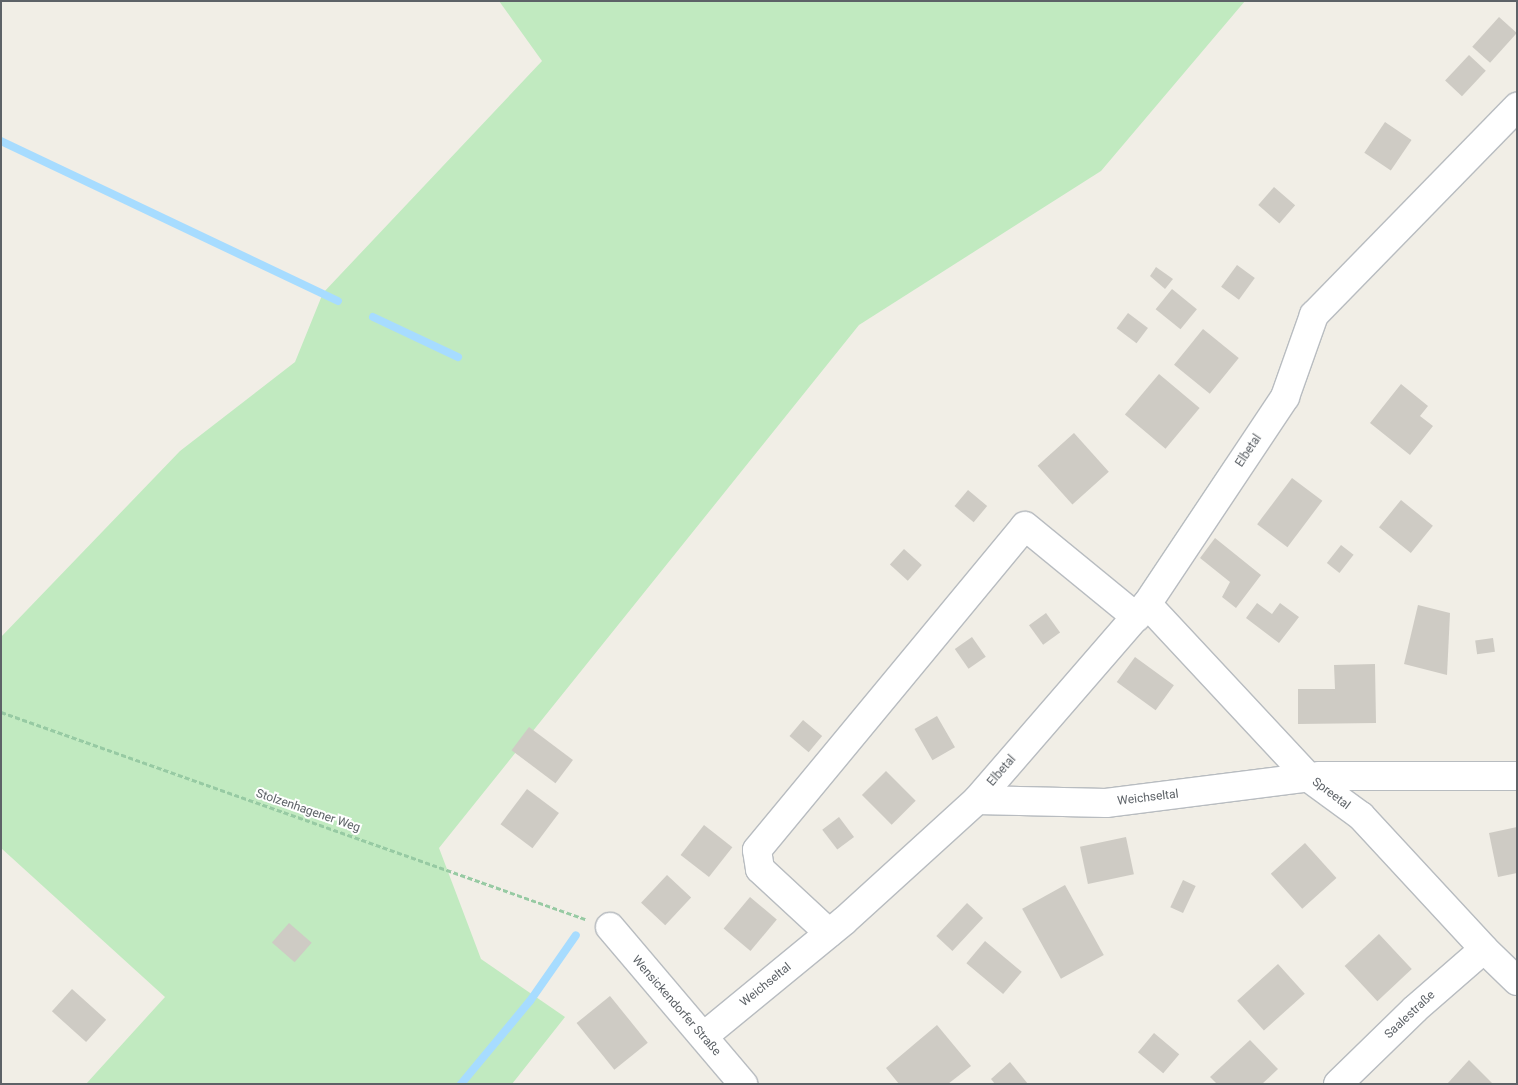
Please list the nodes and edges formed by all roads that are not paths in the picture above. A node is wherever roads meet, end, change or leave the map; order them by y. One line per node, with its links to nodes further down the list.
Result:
1 (1517, 107): 2 (street, Elbetal)
2 (1142, 610): 4 (street, Spreetal); 5 (street, Elbetal); 7 (street)
3 (1517, 776): 4 (street, Weichseltal)
4 (1309, 778): 5 (street, Weichseltal); 8 (street, Spreetal)
5 (977, 800): 7 (street, Weichseltal)
6 (610, 927): 10 (street, Wensickendorfer Straße)
7 (829, 933): 10 (street, Weichseltal)
8 (1484, 949): 9 (street, Spreetal); 12 (street, Saalestraße)
9 (1517, 980)
10 (704, 1036): 11 (street, Wensickendorfer Straße)
11 (743, 1084)
12 (1338, 1084)

